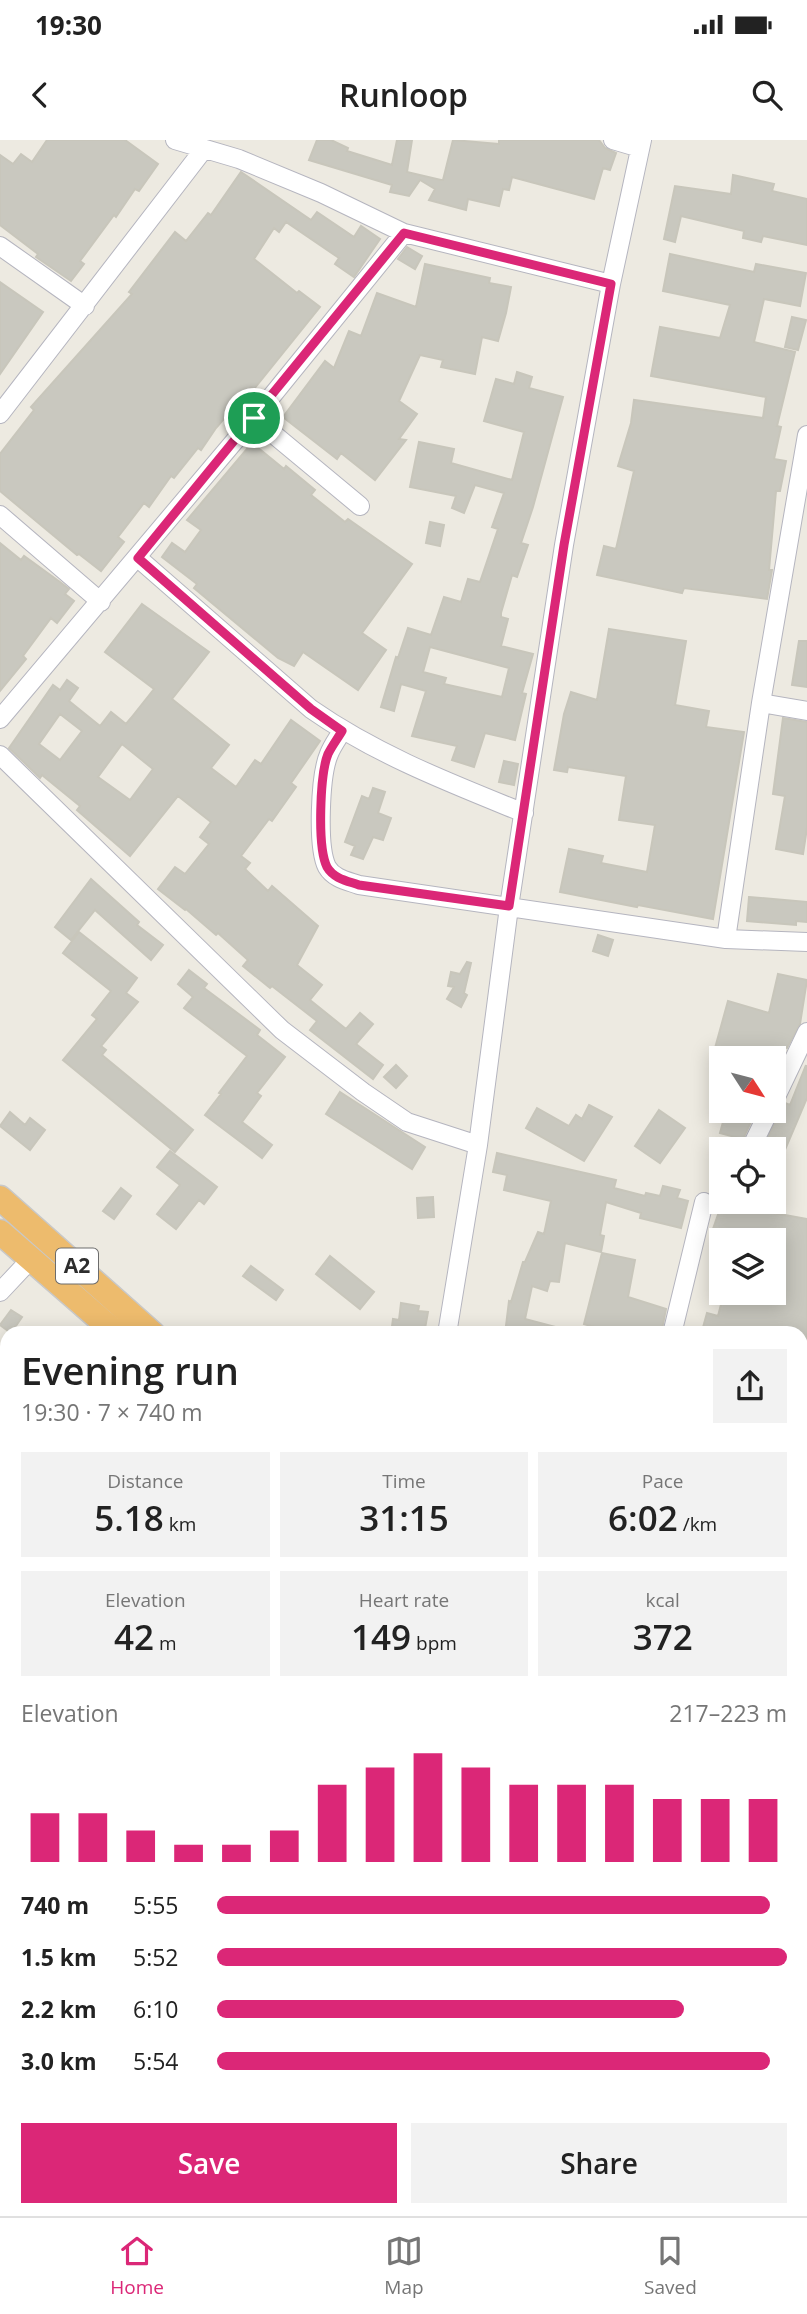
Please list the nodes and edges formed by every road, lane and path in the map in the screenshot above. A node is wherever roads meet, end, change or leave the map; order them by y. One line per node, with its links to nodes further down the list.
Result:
1 (175, 140): 4 (street)
2 (613, 140): 3 (street)
3 (641, 144): 7 (street)
4 (204, 149): 5 (street); 8 (street)
5 (404, 233): 7 (street); 10 (street)
6 (0, 246): 8 (street)
7 (611, 284): 21 (street)
8 (85, 306): 9 (street)
9 (0, 414)
10 (254, 418): 12 (street); 14 (street)
11 (807, 435): 16 (street)
12 (360, 506)
13 (0, 515): 15 (street)
14 (138, 558): 15 (street); 19 (street)
15 (101, 602): 18 (street)
16 (761, 703): 17 (street); 23 (street)
17 (807, 711)
18 (0, 719)
19 (342, 731): 21 (street); 22 (street)
20 (0, 755): 27 (street)
21 (524, 813): 22 (street)
22 (509, 906): 23 (street); 27 (street)
23 (726, 939): 24 (street)
24 (807, 942)
25 (807, 1032): 26 (street)
26 (786, 1076)
27 (478, 1144): 35 (street)
28 (0, 1198): 34 (highway, A2)
29 (704, 1202): 36 (street)
30 (0, 1233): 31 (highway, A2)
31 (31, 1259): 32 (street); 33 (highway, A2)
32 (0, 1292)
33 (108, 1326)
34 (144, 1326)
35 (448, 1326)
36 (674, 1326)

